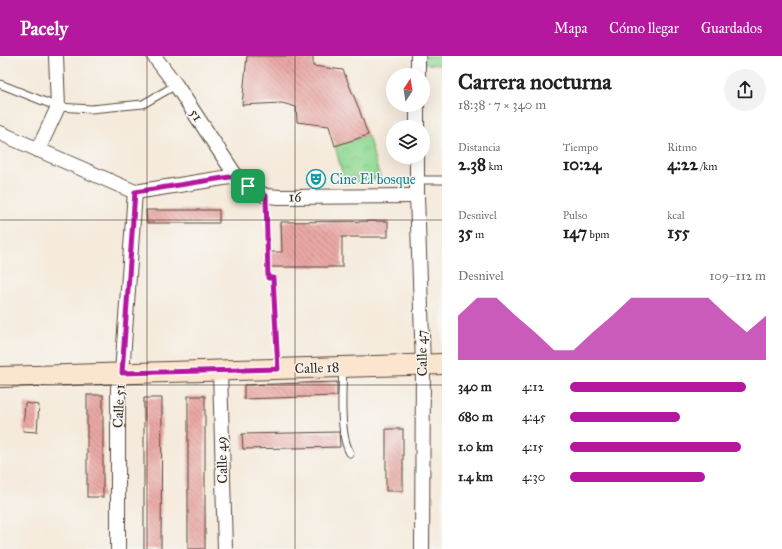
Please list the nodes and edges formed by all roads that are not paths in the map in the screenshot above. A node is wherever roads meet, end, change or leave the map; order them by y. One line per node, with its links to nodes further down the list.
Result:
1 (56, 56): 7 (street)
2 (154, 56): 6 (street, 51)
3 (418, 56): 4 (street)
4 (418, 68)
5 (0, 84): 7 (lane)
6 (176, 84): 7 (lane); 11 (street, 51)
7 (58, 107): 9 (street)
8 (0, 133): 9 (street)
9 (38, 150): 14 (street)
10 (417, 164): 12 (street, Calle 47)
11 (236, 176): 14 (street); 15 (street, 16)
12 (417, 180): 13 (lane); 15 (street, Calle 47)
13 (442, 180)
14 (135, 192): 19 (street, Calle 51)
15 (417, 196): 16 (street, Calle 47)
16 (432, 365): 17 (street, Calle 18); 24 (street, Calle 47)
17 (343, 367): 18 (street, Calle 18); 21 (lane)
18 (220, 371): 19 (street, Calle 18); 23 (street, Calle 49)
19 (122, 373): 20 (street, Calle 18); 22 (street, Calle 51)
20 (0, 377)
21 (350, 453)
22 (118, 549)
23 (225, 549)
24 (422, 549)

